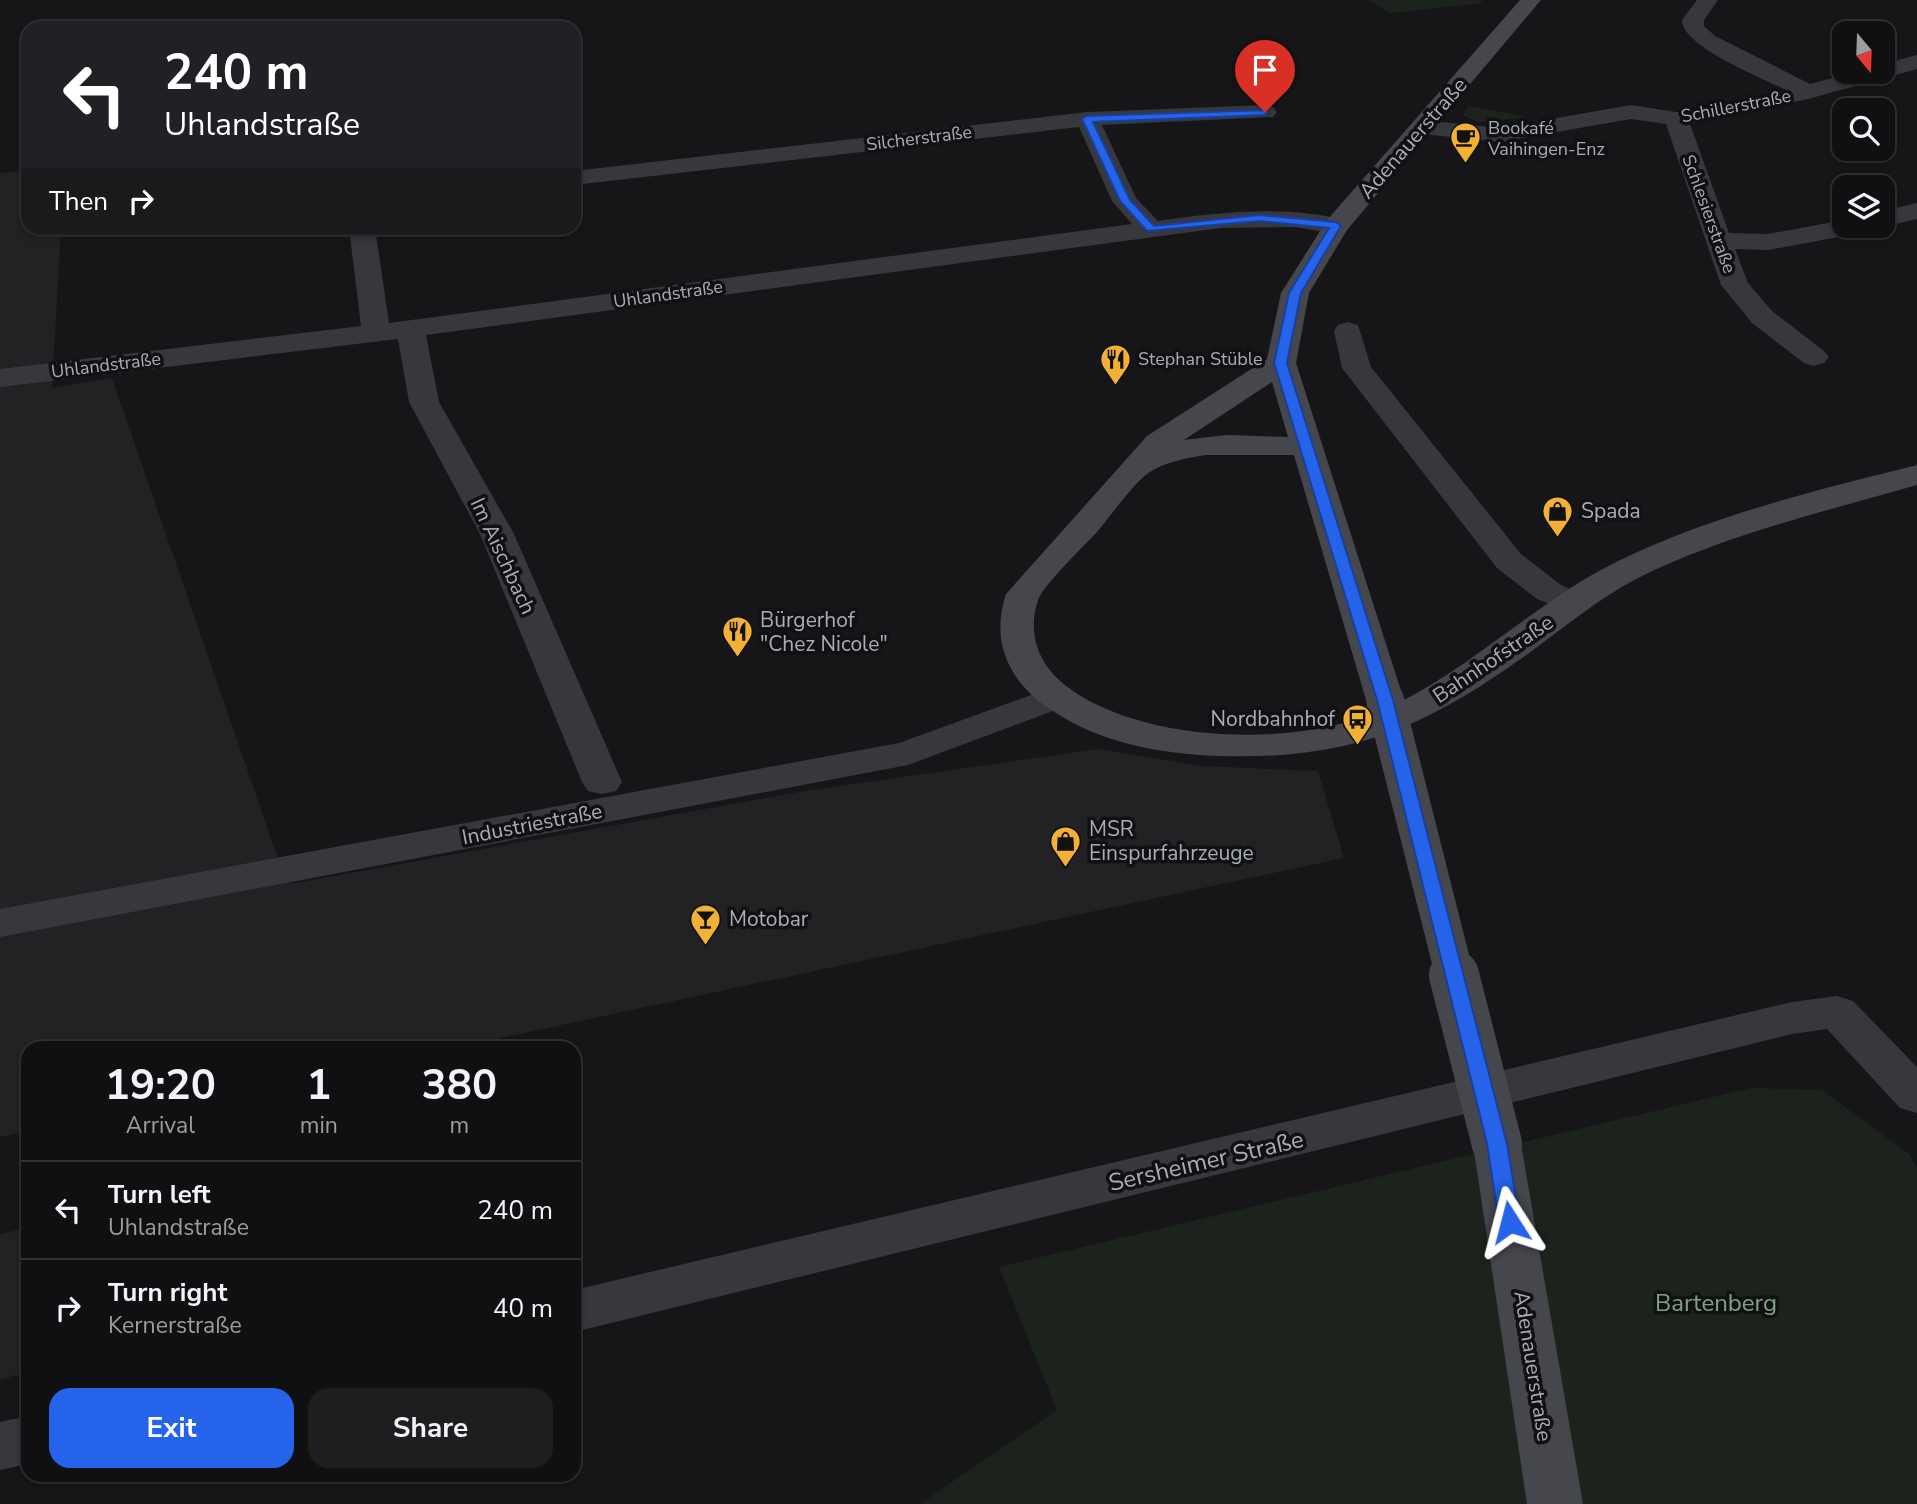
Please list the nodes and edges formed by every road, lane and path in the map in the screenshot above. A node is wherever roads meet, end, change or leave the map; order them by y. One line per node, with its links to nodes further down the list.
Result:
1 (1531, 0): 8 (main road, Adenauerstraße)
2 (1709, 0): 4 (street)
3 (1917, 62): 4 (street, Schillerstraße)
4 (1808, 92): 7 (street, Schillerstraße)
5 (1265, 112): 6 (street, Silcherstraße)
6 (1087, 119): 9 (street, Silcherstraße); 13 (street)
7 (1676, 119): 8 (street, Schillerstraße); 16 (street, Schlesierstraße)
8 (1422, 127): 12 (main road, Adenauerstraße)
9 (581, 177)
10 (1917, 211): 11 (street)
11 (1895, 216)
12 (1336, 226): 13 (street, Uhlandstraße); 21 (main road, Adenauerstraße)
13 (1151, 229): 17 (street, Uhlandstraße)
14 (1832, 230): 16 (street)
15 (363, 235): 19 (street)
16 (1718, 240): 20 (street, Schlesierstraße)
17 (410, 329): 19 (street, Uhlandstraße); 28 (street, Im Aischbach)
18 (1348, 331): 26 (street)
19 (376, 333): 22 (street, Uhlandstraße)
20 (1814, 357)
21 (1280, 363): 23 (main road, Adenauerstraße); 24 (main road, Bahnhofstraße)
22 (0, 378)
23 (1306, 446): 24 (main road); 34 (main road, Adenauerstraße, bridge)
24 (1130, 475): 27 (main road, Bahnhofstraße)
25 (1917, 475): 26 (main road, Bahnhofstraße)
26 (1573, 603): 27 (main road, Bahnhofstraße)
27 (1056, 697): 29 (street, Industriestraße)
28 (601, 782)
29 (0, 923)
30 (1917, 1096): 31 (street, Sersheimer Straße)
31 (581, 1309)
32 (21, 1442): 33 (street)
33 (0, 1446)
34 (1555, 1504)

